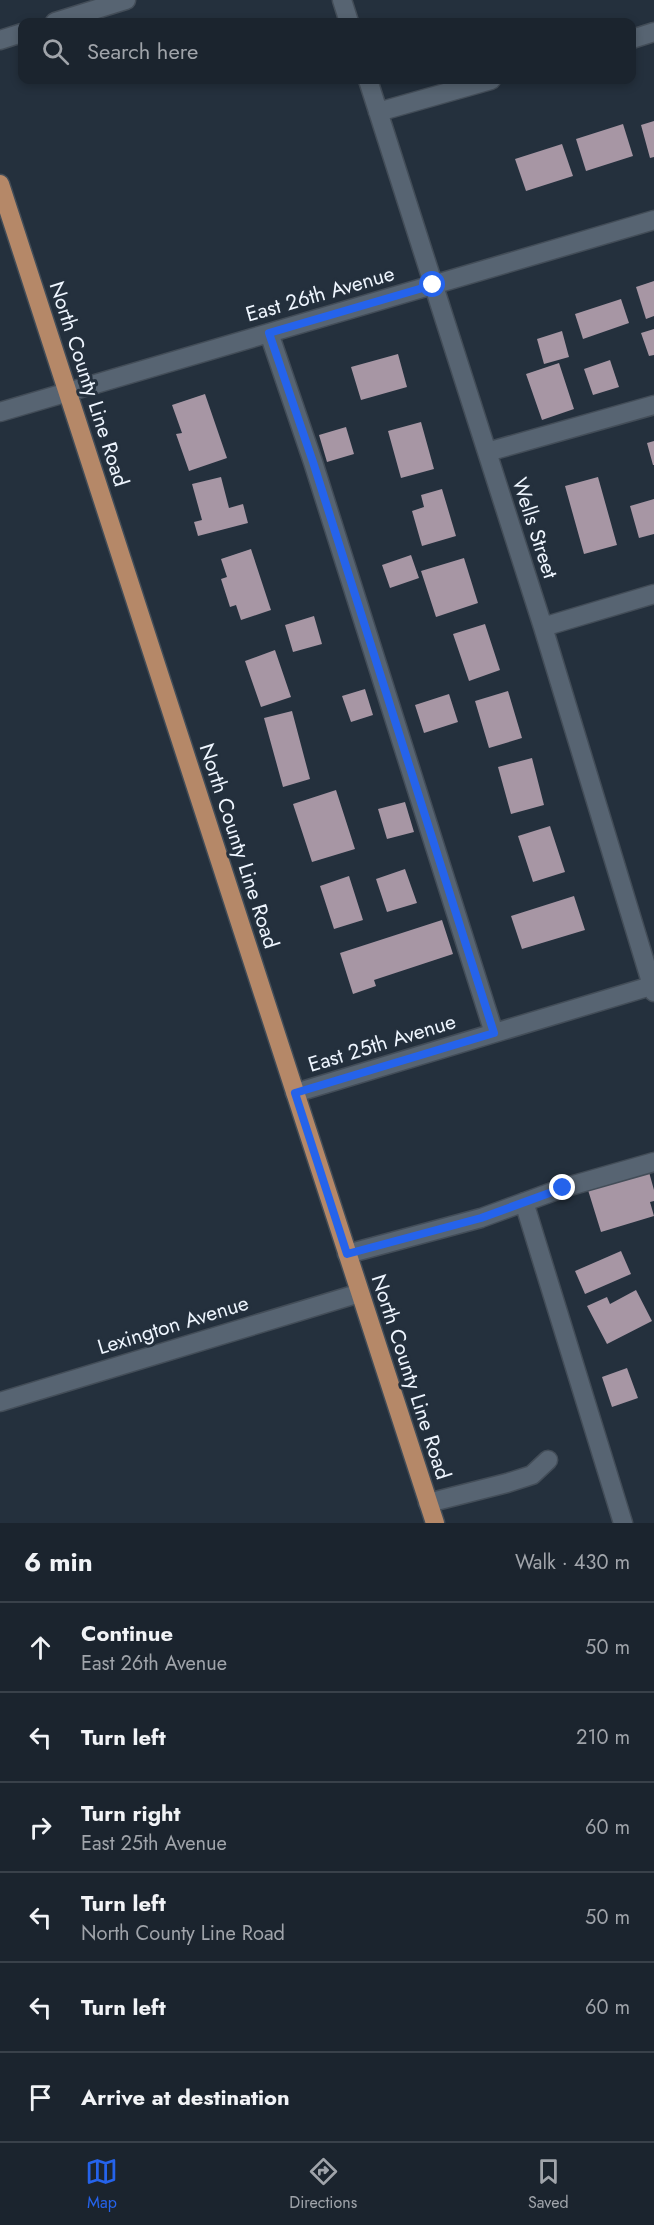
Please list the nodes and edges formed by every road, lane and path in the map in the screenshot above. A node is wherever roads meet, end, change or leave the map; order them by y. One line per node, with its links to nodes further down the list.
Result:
1 (126, 0): 3 (street)
2 (342, 0): 4 (street)
3 (68, 18)
4 (348, 18)
5 (654, 32): 7 (street)
6 (18, 34): 8 (street)
7 (636, 38)
8 (0, 40)
9 (369, 84): 11 (street, Wells Street)
10 (477, 84): 11 (street)
11 (378, 112): 14 (street, Wells Street)
12 (0, 184): 16 (main road, North County Line Road)
13 (654, 220): 14 (street, East 26th Avenue)
14 (433, 285): 15 (street, East 26th Avenue); 19 (street, Wells Street)
15 (269, 333): 16 (street, East 26th Avenue); 23 (street)
16 (68, 392): 18 (street, East 26th Avenue); 24 (main road, North County Line Road)
17 (654, 405): 19 (street)
18 (0, 412)
19 (487, 452): 21 (street, Wells Street)
20 (654, 594): 21 (street)
21 (543, 627): 22 (street, Wells Street)
22 (653, 987): 23 (street, East 25th Avenue)
23 (494, 1033): 24 (street, East 25th Avenue)
24 (295, 1093): 27 (main road, North County Line Road)
25 (654, 1162): 26 (street)
26 (524, 1202): 27 (street); 33 (street)
27 (347, 1254): 28 (main road, North County Line Road)
28 (360, 1293): 29 (street, Lexington Avenue); 31 (main road, North County Line Road)
29 (0, 1401)
30 (548, 1460): 31 (street)
31 (428, 1503): 32 (main road, North County Line Road)
32 (435, 1523)
33 (623, 1523)

